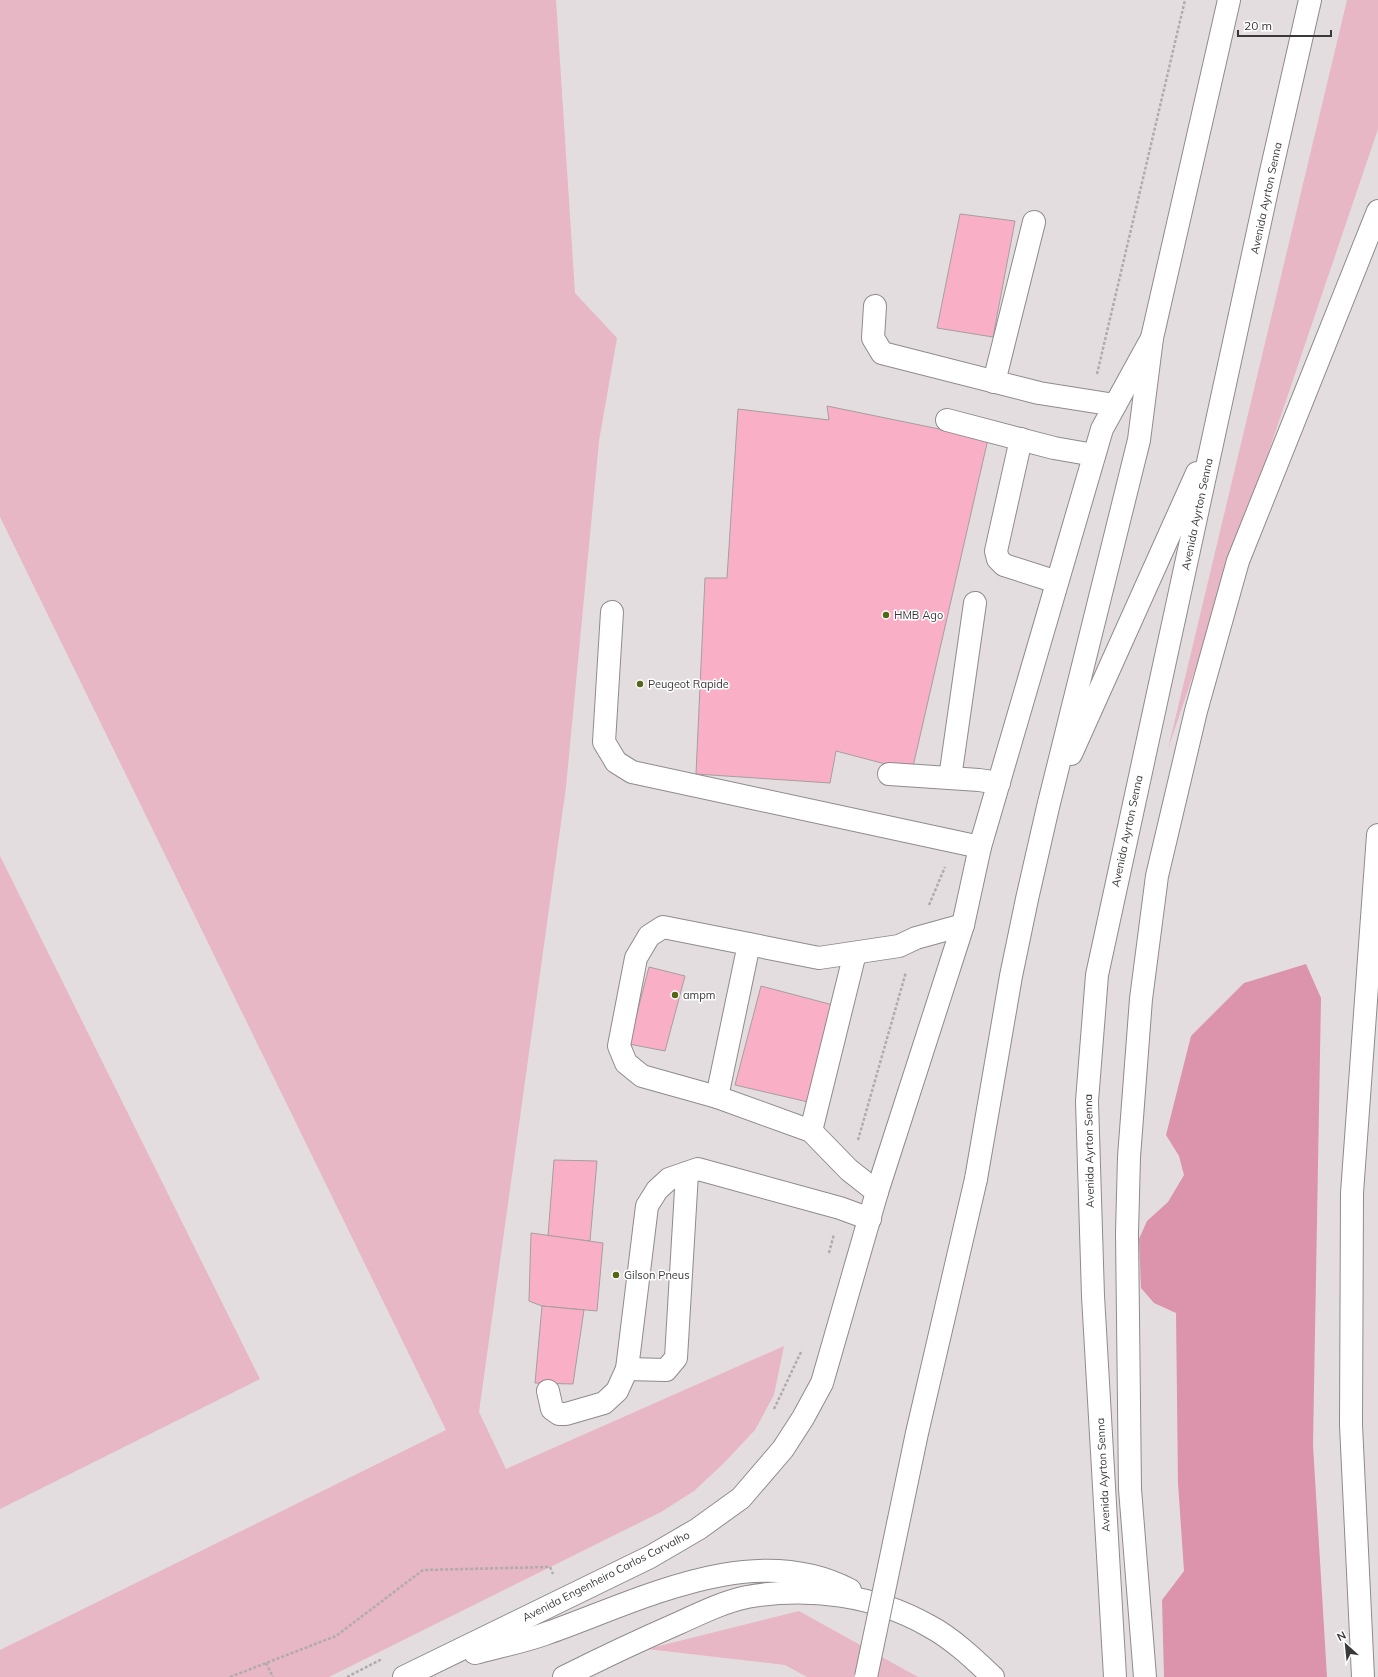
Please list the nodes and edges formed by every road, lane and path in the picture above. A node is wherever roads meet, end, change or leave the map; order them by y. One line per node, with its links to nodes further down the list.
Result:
1 (1229, 0): 6 (main road)
2 (1310, 0): 10 (main road, Avenida Ayrton Senna)
3 (1378, 211): 43 (main road)
4 (1034, 222): 7 (main road)
5 (875, 306): 7 (main road)
6 (1152, 338): 8 (main road); 19 (main road)
7 (994, 382): 8 (main road)
8 (1115, 405): 12 (main road)
9 (947, 420): 11 (main road)
10 (1216, 429): 19 (main road); 42 (main road, Avenida Ayrton Senna)
11 (1021, 439): 12 (main road); 13 (main road)
12 (1094, 455): 13 (main road)
13 (1057, 582): 18 (main road)
14 (975, 602): 17 (main road)
15 (612, 612): 21 (main road)
16 (889, 774): 17 (main road)
17 (950, 778): 18 (main road)
18 (999, 783): 21 (main road)
19 (1048, 807): 40 (main road, bridge)
20 (1378, 836): 44 (main road)
21 (980, 847): 22 (main road)
22 (963, 925): 24 (main road); 28 (main road)
23 (749, 944): 24 (main road); 25 (main road); 25 (main road)
24 (855, 953): 26 (main road)
25 (716, 1098): 26 (main road)
26 (811, 1131): 28 (main road)
27 (687, 1173): 29 (main road); 30 (main road); 30 (main road)
28 (877, 1192): 29 (main road)
29 (870, 1219): 32 (main road, Avenida Engenheiro Carlos Carvalho)
30 (627, 1369): 31 (main road)
31 (548, 1391)
32 (562, 1600): 34 (path); 35 (main road, Avenida Engenheiro Carlos Carvalho)
33 (873, 1602): 35 (main road); 39 (main road); 41 (main road)
34 (266, 1663): 36 (path); 37 (path)
35 (425, 1667): 38 (main road, Avenida Engenheiro Carlos Carvalho)
36 (230, 1677)
37 (273, 1677)
38 (404, 1677)
39 (564, 1677)
40 (866, 1677)
41 (993, 1677)
42 (1115, 1677)
43 (1145, 1677)
44 (1363, 1677)

